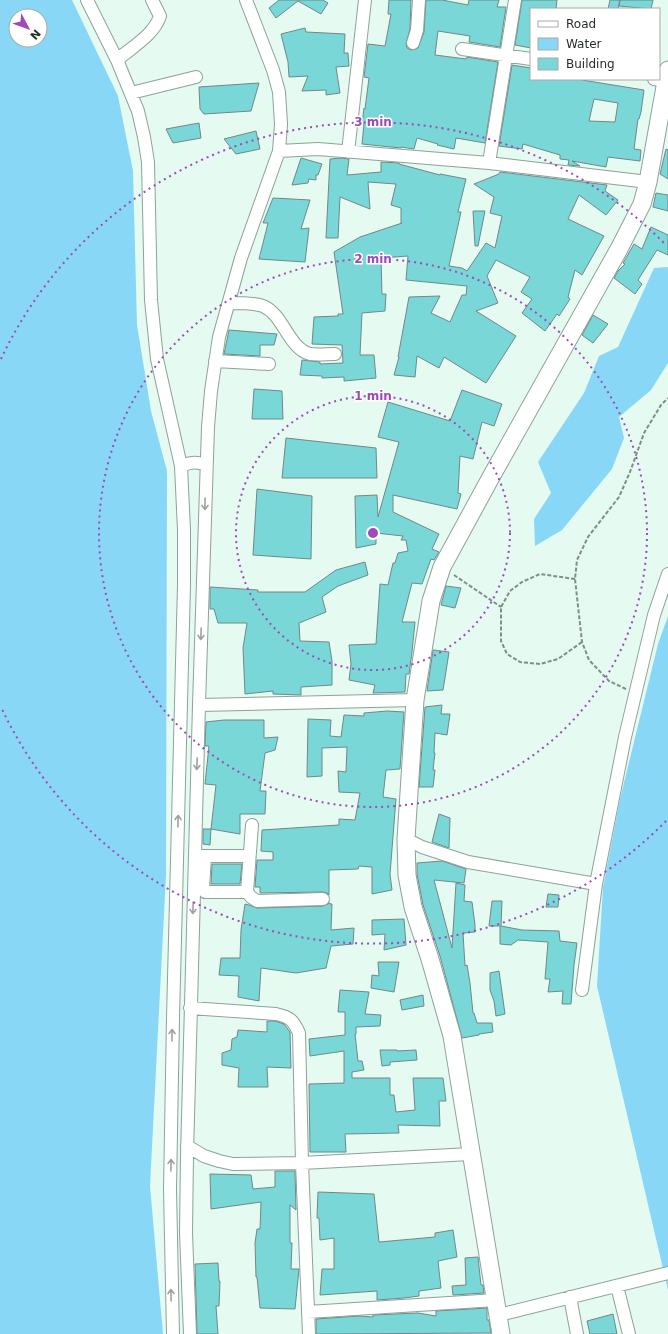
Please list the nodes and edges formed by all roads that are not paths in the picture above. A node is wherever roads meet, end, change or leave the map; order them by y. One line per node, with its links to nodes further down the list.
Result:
1 (87, 0): 11 (street)
2 (152, 0): 11 (street)
3 (246, 0): 15 (street)
4 (365, 0): 16 (street)
5 (419, 0): 7 (street)
6 (515, 0): 9 (street)
7 (413, 43)
8 (462, 50): 9 (street)
9 (506, 55): 10 (street); 17 (street)
10 (530, 59)
11 (117, 60): 14 (street)
12 (196, 77): 14 (street)
13 (663, 77): 18 (highway)
14 (131, 93): 24 (street)
15 (279, 151): 16 (street); 19 (street)
16 (348, 152): 17 (street)
17 (489, 163): 18 (street)
18 (648, 182): 26 (highway)
19 (229, 302): 20 (street); 21 (street)
20 (335, 354)
21 (215, 362): 22 (street); 23 (street)
22 (269, 364)
23 (206, 465): 24 (street); 27 (street, one-way to 27)
24 (181, 466): 30 (street, one-way to 24)
25 (668, 574): 33 (street)
26 (415, 700): 27 (street); 29 (highway)
27 (198, 705): 31 (street, one-way to 31)
28 (252, 825): 32 (street)
29 (406, 839): 33 (street); 40 (highway)
30 (178, 850): 31 (street); 47 (street, one-way to 30)
31 (198, 854): 32 (street); 34 (street)
32 (249, 856): 35 (street)
33 (596, 884): 37 (street)
34 (199, 886): 35 (street); 38 (street, one-way to 38)
35 (247, 892): 36 (street)
36 (323, 899)
37 (582, 990)
38 (190, 1008): 39 (street); 41 (street)
39 (188, 1146): 41 (street); 48 (street)
40 (470, 1154): 41 (street); 45 (highway)
41 (302, 1163): 46 (street)
42 (668, 1273): 43 (street)
43 (617, 1286): 44 (street); 52 (street)
44 (570, 1297): 45 (street); 51 (street)
45 (497, 1308): 46 (street); 50 (highway)
46 (308, 1312): 49 (street)
47 (173, 1334)
48 (190, 1334)
49 (309, 1334)
50 (502, 1334)
51 (578, 1334)
52 (629, 1334)

